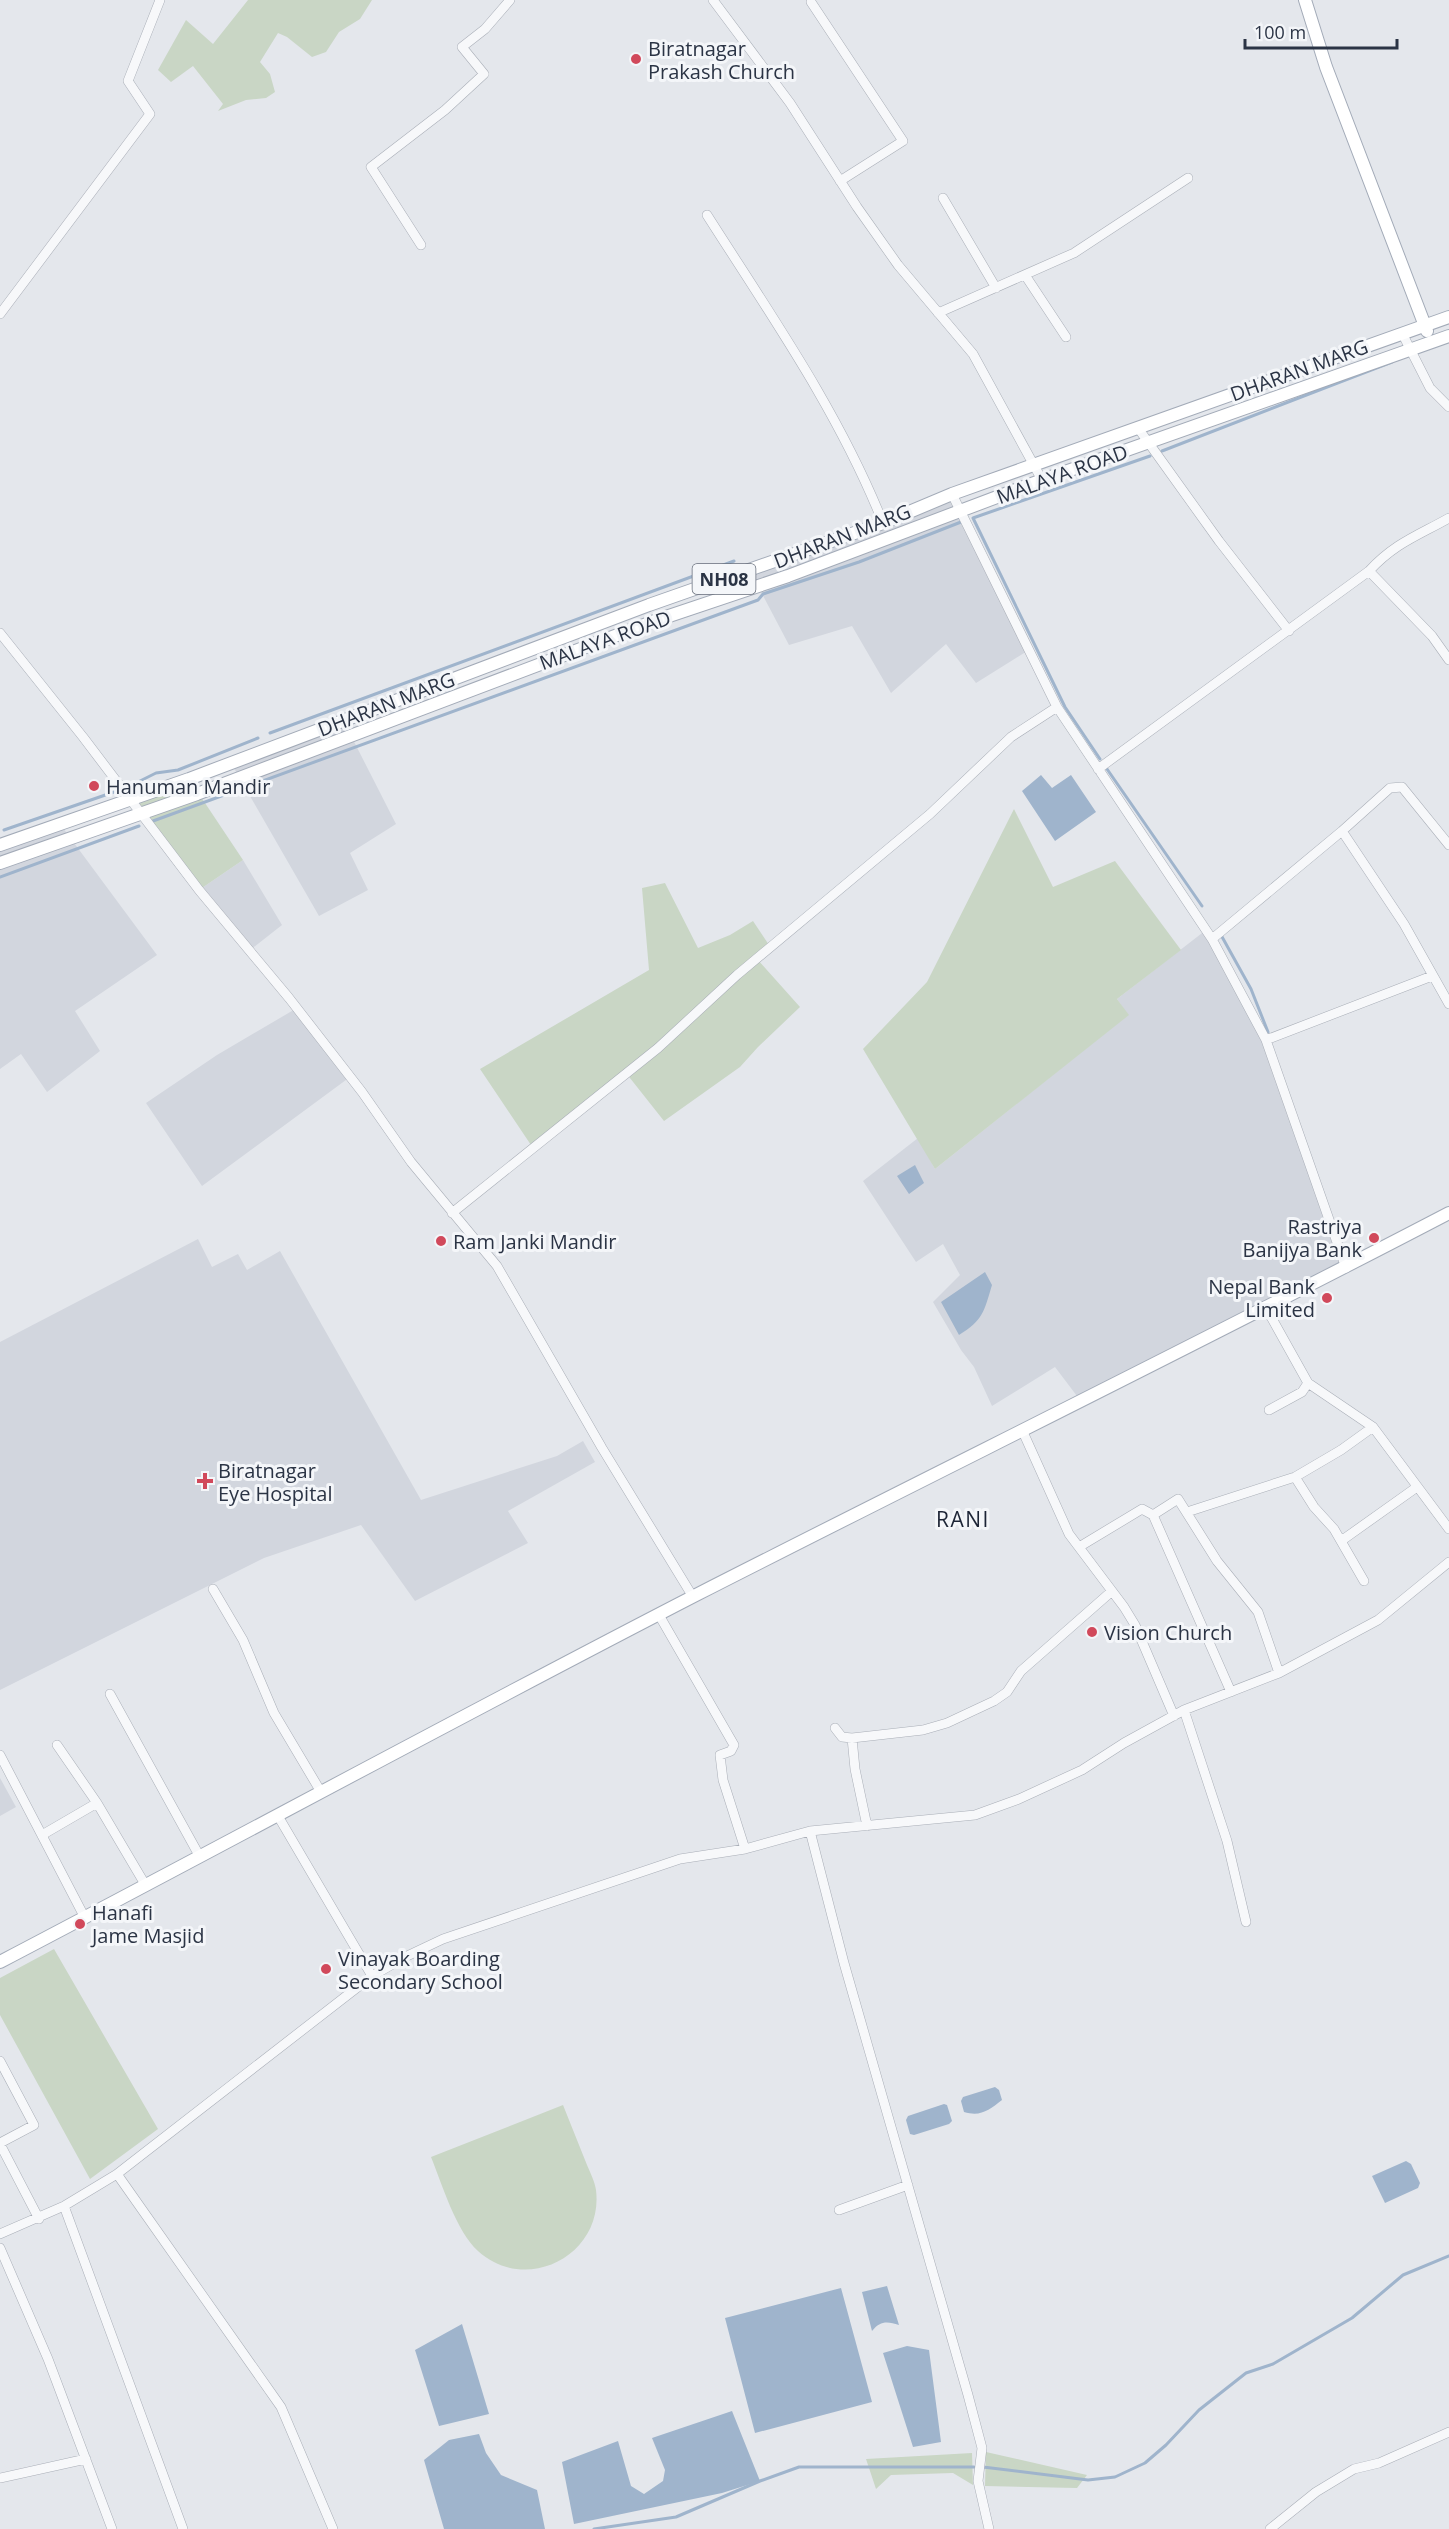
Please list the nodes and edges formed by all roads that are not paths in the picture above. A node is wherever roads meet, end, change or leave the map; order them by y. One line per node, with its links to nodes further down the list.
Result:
1 (160, 0): 14 (street)
2 (510, 0): 10 (street)
3 (713, 0): 7 (street)
4 (1305, 0): 16 (main road)
5 (811, 2): 7 (street)
6 (1188, 178): 11 (street)
7 (840, 181): 13 (street)
8 (943, 198): 12 (street)
9 (707, 214): 30 (street)
10 (421, 245)
11 (1025, 275): 12 (street); 19 (street)
12 (996, 288): 13 (street)
13 (938, 313): 25 (street)
14 (0, 314)
15 (1449, 317): 16 (main road, DHARAN MARG / NH08)
16 (1425, 326): 17 (main road, DHARAN MARG / NH08); 20 (main road)
17 (1402, 333): 21 (street); 23 (main road, DHARAN MARG / NH08)
18 (1449, 336): 20 (main road, MALAYA ROAD / NH08)
19 (1066, 337)
20 (1432, 342): 21 (main road, MALAYA ROAD / NH08)
21 (1409, 349): 22 (street); 24 (main road, MALAYA ROAD / NH08)
22 (1449, 407)
23 (1138, 428): 24 (street); 25 (main road, DHARAN MARG / NH08)
24 (1148, 443): 26 (main road, MALAYA ROAD / NH08); 32 (street)
25 (1035, 465): 26 (street); 27 (main road, DHARAN MARG / NH08)
26 (1042, 480): 28 (main road, MALAYA ROAD / NH08)
27 (952, 494): 28 (street); 30 (main road, DHARAN MARG / NH08)
28 (960, 511): 35 (street); 37 (main road, MALAYA ROAD / NH08)
29 (1449, 518): 31 (street)
30 (883, 523): 36 (main road, DHARAN MARG / NH08)
31 (1369, 571): 32 (street); 34 (street)
32 (1289, 631): 38 (street)
33 (0, 633): 39 (street)
34 (1449, 660)
35 (1058, 708): 38 (street); 49 (street)
36 (363, 712): 37 (main road); 39 (main road, DHARAN MARG / NH08)
37 (369, 728): 40 (main road, MALAYA ROAD / NH08)
38 (1098, 769): 45 (street)
39 (130, 799): 40 (street); 42 (main road, DHARAN MARG / NH08)
40 (140, 814): 44 (main road, MALAYA ROAD / NH08); 49 (street)
41 (1342, 831): 43 (street); 45 (street); 46 (street)
42 (0, 845)
43 (1449, 845)
44 (0, 863)
45 (1212, 939): 48 (street)
46 (1432, 976): 47 (street); 48 (street)
47 (1449, 1004)
48 (1266, 1040): 51 (street)
49 (452, 1213): 68 (street)
50 (1449, 1213): 51 (main road)
51 (1346, 1268): 52 (main road)
52 (1265, 1306): 53 (street); 56 (main road)
53 (1308, 1383): 54 (street); 55 (street)
54 (1269, 1410)
55 (1373, 1427): 57 (street); 58 (street)
56 (1023, 1432): 63 (street); 68 (main road)
57 (1295, 1477): 59 (street); 62 (street)
58 (1418, 1487): 61 (street); 62 (street)
59 (1187, 1512): 60 (street); 70 (street)
60 (1152, 1515): 63 (street); 71 (street)
61 (1449, 1528)
62 (1341, 1541): 65 (street)
63 (1079, 1547): 67 (street)
64 (1449, 1562): 70 (street)
65 (1364, 1581)
66 (213, 1589): 79 (street)
67 (1112, 1591): 74 (street); 76 (street)
68 (693, 1597): 69 (main road)
69 (659, 1615): 79 (main road); 85 (street)
70 (1279, 1673): 71 (street)
71 (1231, 1692): 73 (street)
72 (110, 1694): 86 (street)
73 (1184, 1710): 74 (street); 89 (street)
74 (1174, 1716): 82 (street)
75 (835, 1728): 76 (street)
76 (852, 1738): 82 (street)
77 (57, 1745): 80 (street)
78 (0, 1755): 84 (street)
79 (321, 1792): 81 (main road)
80 (98, 1803): 84 (street); 87 (street)
81 (278, 1816): 86 (main road); 91 (street)
82 (867, 1826): 83 (street)
83 (810, 1831): 85 (street); 95 (street)
84 (42, 1835): 88 (street)
85 (745, 1849): 91 (street)
86 (200, 1857): 87 (main road)
87 (146, 1886): 88 (main road)
88 (85, 1918): 90 (main road)
89 (1246, 1922)
90 (0, 1962)
91 (372, 1976): 94 (street)
92 (0, 2061): 93 (street)
93 (0, 2143): 98 (street)
94 (117, 2174): 96 (street); 106 (street)
95 (908, 2185): 97 (street); 107 (street)
96 (64, 2206): 98 (street); 105 (street)
97 (839, 2211)
98 (39, 2219): 99 (street)
99 (0, 2234)
100 (0, 2248): 102 (street)
101 (1449, 2432): 108 (street)
102 (86, 2459): 103 (street); 104 (street)
103 (0, 2478)
104 (112, 2529)
105 (183, 2529)
106 (333, 2529)
107 (989, 2529)
108 (1270, 2529)

